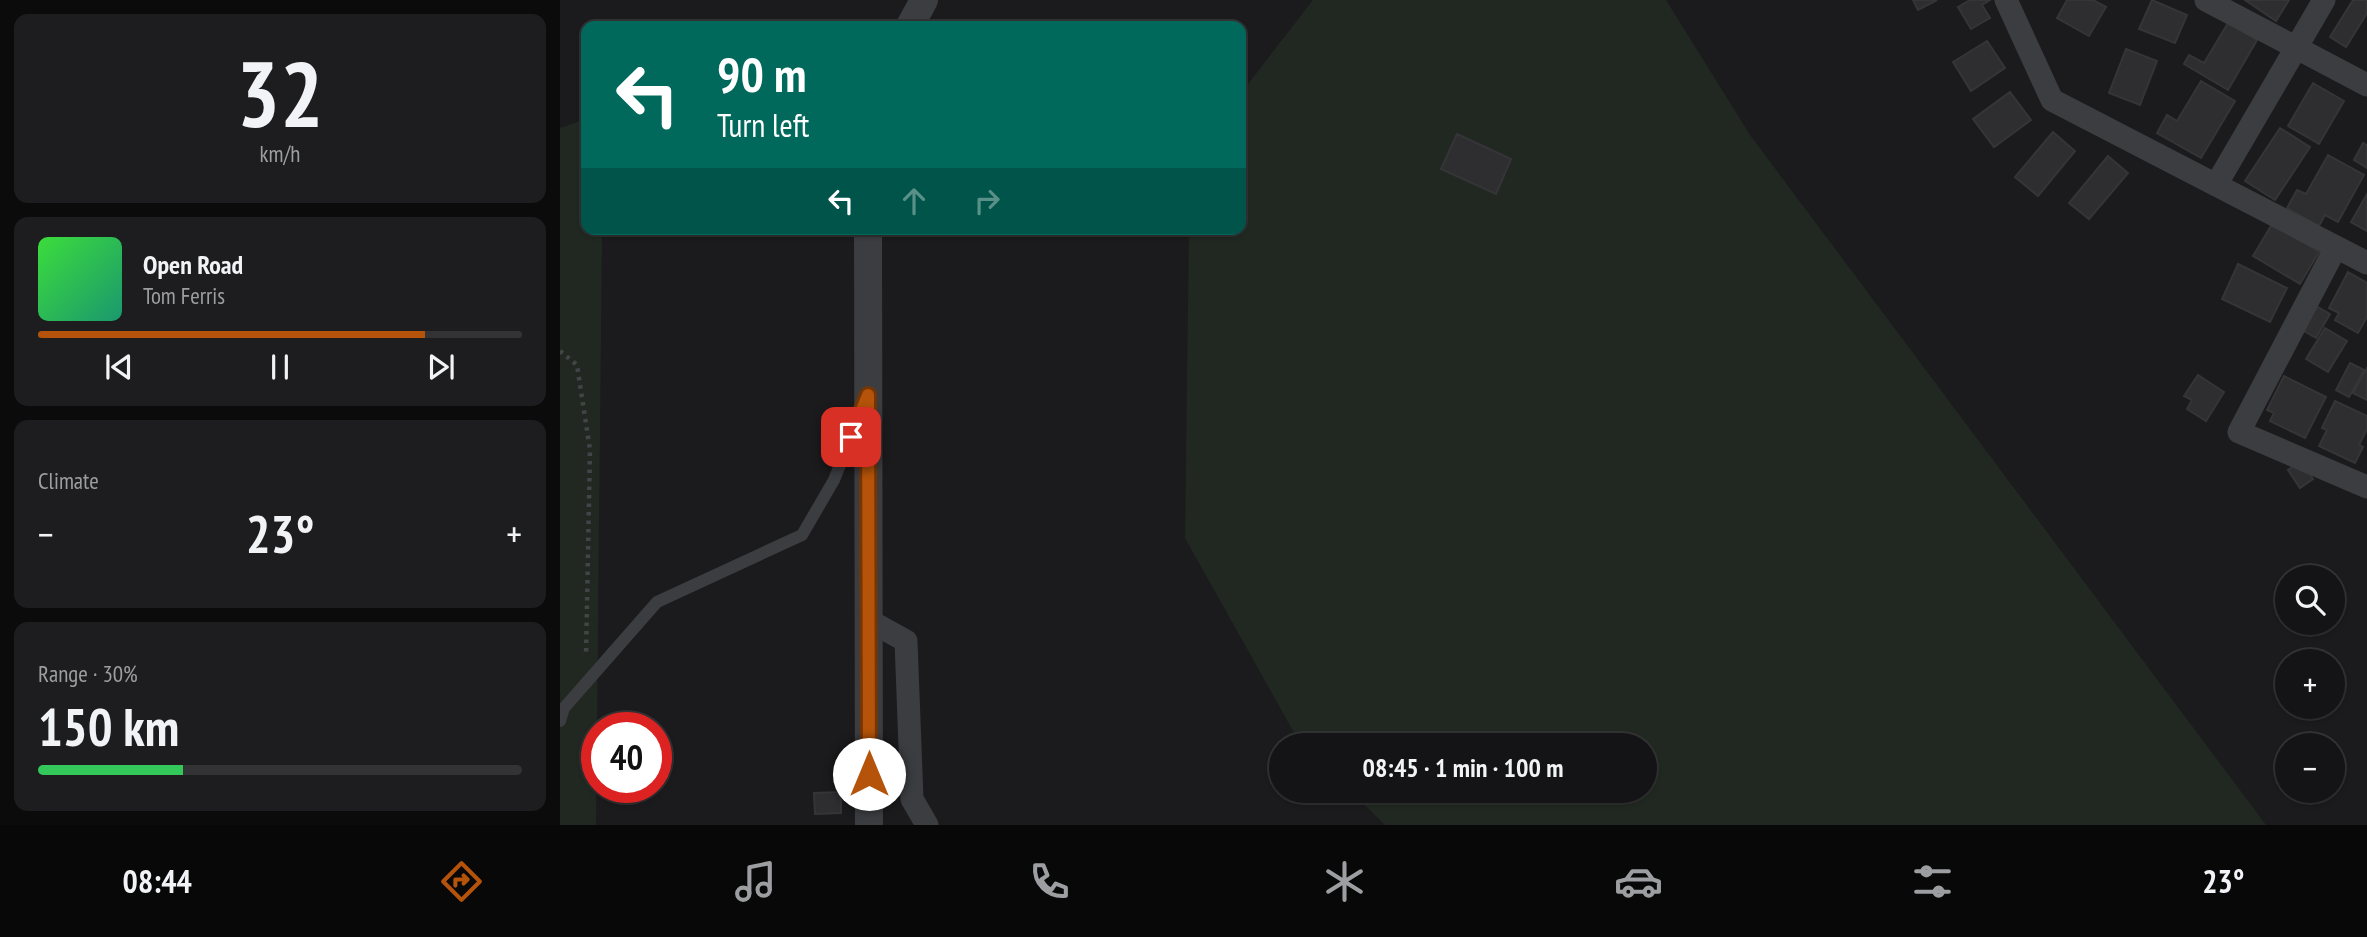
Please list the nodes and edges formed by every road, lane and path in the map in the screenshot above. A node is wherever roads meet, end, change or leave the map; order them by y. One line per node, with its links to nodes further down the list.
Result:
1 (924, 0): 5 (street)
2 (2006, 0): 8 (street)
3 (2206, 0): 6 (street)
4 (2323, 0): 6 (street)
5 (913, 21)
6 (2295, 47): 7 (street); 8 (street)
7 (2367, 85)
8 (2216, 185): 10 (street)
9 (867, 235): 13 (street)
10 (2336, 247): 11 (street); 14 (street)
11 (2367, 263)
12 (560, 351): 16 (path)
13 (868, 395): 15 (street); 16 (lane)
14 (2367, 487)
15 (868, 620): 18 (street); 19 (street)
16 (593, 675): 17 (lane)
17 (560, 721)
18 (869, 825)
19 (927, 825)

